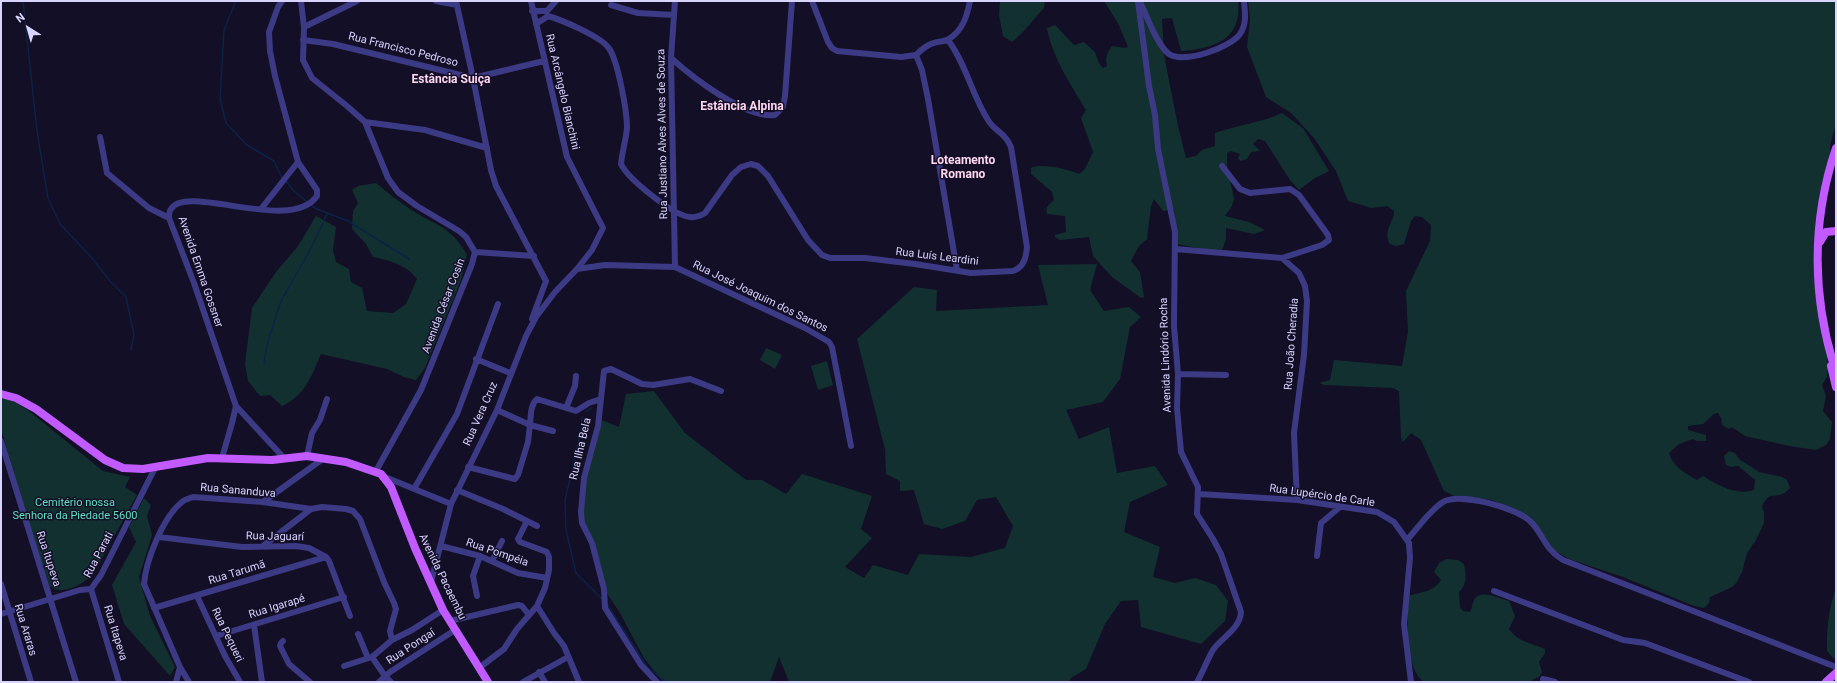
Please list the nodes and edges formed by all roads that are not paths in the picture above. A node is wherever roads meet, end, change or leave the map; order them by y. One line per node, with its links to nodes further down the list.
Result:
1 (282, 1): 30 (street, Avenida Emma Gossner)
2 (301, 1): 19 (street, Avenida César Cosin)
3 (357, 1): 19 (street)
4 (436, 1): 13 (street)
5 (531, 1): 15 (street, Rua Arcângelo Bianchini)
6 (556, 1): 16 (street)
7 (676, 1): 17 (street, Rua Justiano Alves Alves de Souza)
8 (792, 1): 23 (street)
9 (812, 1): 22 (street)
10 (970, 1): 21 (street)
11 (1139, 1): 12 (street); 36 (street, Avenida Lindório Rocha)
12 (1244, 1)
13 (456, 3): 25 (street)
14 (611, 5): 17 (street)
15 (532, 11): 16 (street); 18 (street, Rua Arcângelo Bianchini)
16 (548, 14): 18 (street); 33 (street)
17 (674, 15): 23 (street, Rua Justiano Alves Alves de Souza)
18 (536, 24): 24 (street, Rua Arcângelo Bianchini)
19 (304, 27): 20 (street, Avenida César Cosin)
20 (303, 40): 25 (street, Rua Francisco Pedroso); 26 (street, Avenida César Cosin)
21 (948, 40): 22 (street); 43 (street, Rua Luís Leardini)
22 (916, 55): 43 (street)
23 (671, 58): 33 (street, Rua Justiano Alves Alves de Souza)
24 (544, 61): 25 (street, Rua Francisco Pedroso); 42 (street, Rua Arcângelo Bianchini)
25 (473, 78): 28 (street)
26 (364, 122): 28 (street); 37 (street, Avenida César Cosin)
27 (100, 137): 34 (street)
28 (487, 148): 39 (street)
29 (1836, 148): 38 (main road)
30 (298, 162): 32 (street); 32 (street, Avenida Emma Gossner)
31 (1222, 166): 40 (street)
32 (261, 209): 34 (street, Avenida Emma Gossner)
33 (674, 211): 41 (street, Rua Justiano Alves Alves de Souza); 43 (street, Rua Luís Leardini)
34 (169, 218): 62 (street, Avenida Emma Gossner)
35 (1836, 231): 38 (main road)
36 (1175, 249): 40 (street); 54 (street, Avenida Lindório Rocha)
37 (474, 252): 39 (street); 75 (street, Avenida César Cosin)
38 (1817, 254): 50 (main road)
39 (534, 256): 44 (street)
40 (1282, 258): 80 (street, Rua João Cheradia)
41 (675, 268): 42 (street, Rua José Joaquim dos Santos); 68 (street, Rua José Joaquim dos Santos)
42 (577, 269): 45 (street, Rua Vera Cruz)
43 (957, 270)
44 (546, 281): 45 (street); 46 (street)
45 (558, 289): 47 (street, Rua Vera Cruz)
46 (543, 291): 47 (street); 49 (street)
47 (552, 295): 49 (street, Rua Vera Cruz)
48 (498, 304): 51 (street)
49 (530, 328): 53 (street, Rua Vera Cruz)
50 (1829, 352): 52 (main road); 57 (main road)
51 (476, 359): 53 (street); 77 (street)
52 (1836, 372)
53 (510, 373): 64 (street, Rua Vera Cruz)
54 (1178, 374): 56 (street); 79 (street, Avenida Lindório Rocha)
55 (576, 376): 63 (street)
56 (1226, 376)
57 (1836, 388)
58 (721, 391): 61 (street, Rua Ilha Bela)
59 (2, 392): 74 (main road)
60 (327, 399): 69 (street)
61 (601, 399): 63 (street); 143 (street, Rua Ilha Bela)
62 (236, 406): 70 (street); 71 (street, Avenida Emma Gossner)
63 (566, 408): 65 (street)
64 (497, 410): 65 (street); 73 (street, Rua Vera Cruz)
65 (530, 425): 66 (street); 73 (street)
66 (553, 431)
67 (1, 441): 104 (street, Rua Itupeva)
68 (851, 446)
69 (307, 456): 71 (main road); 72 (main road)
70 (222, 458): 71 (main road); 74 (main road)
71 (284, 458)
72 (324, 458): 75 (main road); 81 (street)
73 (468, 467): 78 (street, Rua Vera Cruz)
74 (155, 468): 99 (street, Rua Parati)
75 (376, 471): 76 (main road)
76 (385, 477): 77 (street); 97 (main road, Avenida Pacaembu)
77 (414, 488): 82 (street)
78 (457, 490): 82 (street, Rua Vera Cruz); 85 (street)
79 (1199, 494): 80 (street, Rua Lupércio de Carle); 144 (street, Avenida Lindório Rocha)
80 (1297, 500): 83 (street, Rua Lupércio de Carle)
81 (262, 502): 84 (street, Rua Sananduva); 87 (street, Rua Sananduva)
82 (451, 504): 91 (street, Rua Vera Cruz)
83 (1340, 507): 88 (street, Rua Lupércio de Carle); 93 (street)
84 (312, 509): 90 (street); 117 (street, Rua Sananduva)
85 (527, 521): 86 (street); 96 (street)
86 (537, 526)
87 (159, 536): 90 (street, Rua Jaguarí); 106 (street, Rua Sananduva)
88 (1407, 540): 123 (street); 145 (street, Rua Lupércio de Carle)
89 (502, 541): 95 (street)
90 (263, 546): 94 (street, Rua Jaguarí)
91 (441, 546): 92 (street, Rua Pompéia); 97 (street, Rua Vera Cruz)
92 (480, 556): 95 (street, Rua Pompéia); 102 (street)
93 (1317, 556)
94 (326, 557): 101 (street, Rua Tarumã); 103 (street)
95 (492, 561): 96 (street, Rua Pompéia)
96 (547, 578): 105 (street)
97 (431, 582): 107 (main road, Avenida Pacaembu)
98 (1, 584): 108 (street, Rua Araras)
99 (91, 589): 104 (street, Rua Parati); 131 (street, Rua Itapeva)
100 (1494, 591): 147 (street)
101 (197, 596): 106 (street, Rua Tarumã); 116 (street, Rua Pequeri)
102 (477, 596)
103 (344, 597): 111 (street); 113 (street, Rua Igarapé)
104 (50, 598): 108 (street, Rua Parati); 130 (street, Rua Itupeva)
105 (537, 606): 110 (street); 120 (street)
106 (154, 608): 122 (street, Rua Sananduva)
107 (443, 610): 112 (main road, Avenida Pacaembu); 117 (street)
108 (10, 612): 109 (street, Rua Parati); 129 (street, Rua Araras)
109 (1, 614)
110 (529, 615): 112 (street); 124 (street)
111 (350, 616)
112 (450, 621): 114 (main road, Avenida Pacaembu)
113 (254, 625): 116 (street, Rua Igarapé); 135 (street)
114 (455, 630): 124 (main road, Avenida Pacaembu); 127 (street, Rua Pongaí)
115 (358, 634): 119 (street)
116 (216, 636): 134 (street, Rua Pequeri)
117 (392, 640): 119 (street)
118 (283, 641): 136 (street)
119 (370, 657): 121 (street); 127 (street)
120 (568, 657): 125 (street); 142 (street)
121 (344, 666)
122 (180, 667): 132 (street); 133 (street, Rua Sananduva)
123 (1836, 667)
124 (479, 668): 139 (main road, Avenida Pacaembu)
125 (539, 672): 140 (street); 141 (street)
126 (1836, 673): 148 (main road)
127 (385, 676): 137 (street, Rua Pongaí); 138 (street)
128 (1543, 679): 146 (street)
129 (31, 682)
130 (76, 682)
131 (119, 682)
132 (176, 682)
133 (189, 682)
134 (240, 682)
135 (262, 682)
136 (310, 682)
137 (379, 682)
138 (391, 682)
139 (488, 682)
140 (524, 682)
141 (545, 682)
142 (579, 682)
143 (657, 682)
144 (1199, 682)
145 (1411, 682)
146 (1555, 682)
147 (1749, 682)
148 (1826, 682)

